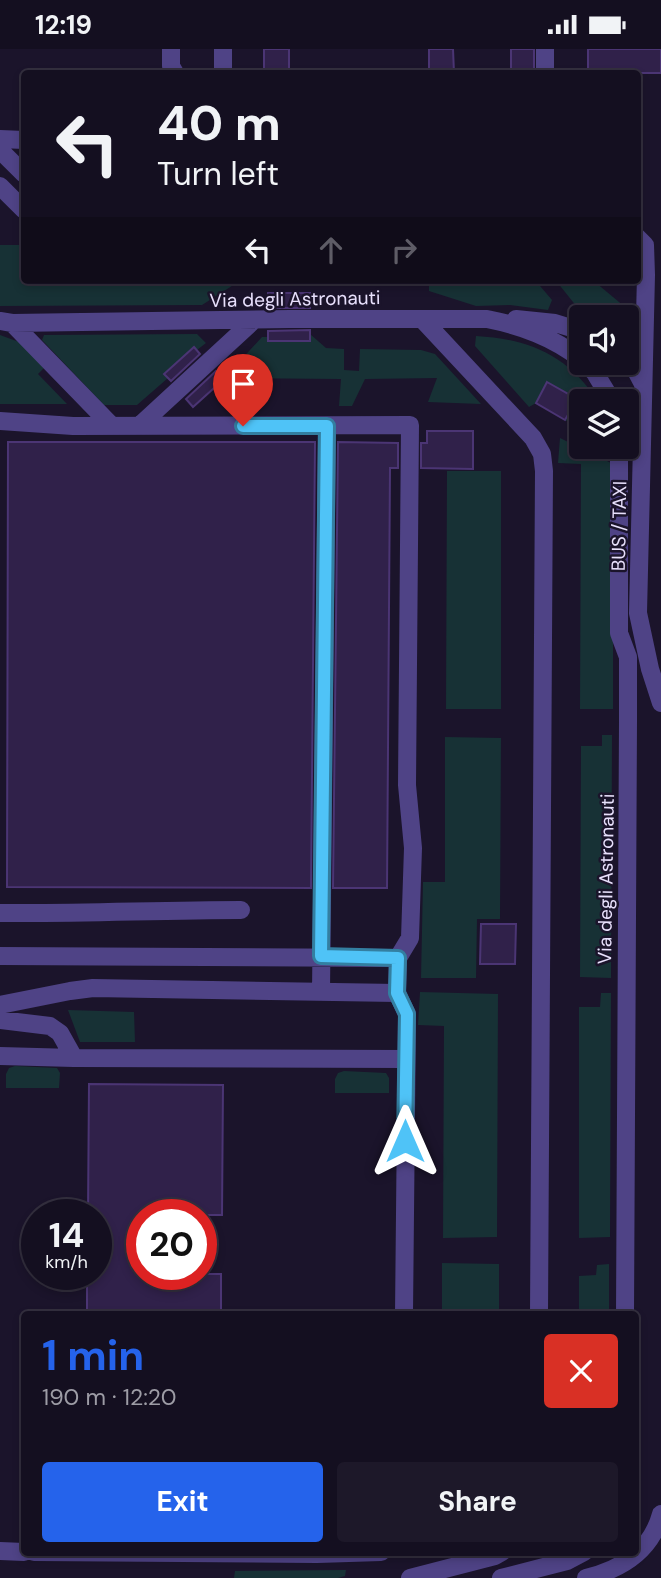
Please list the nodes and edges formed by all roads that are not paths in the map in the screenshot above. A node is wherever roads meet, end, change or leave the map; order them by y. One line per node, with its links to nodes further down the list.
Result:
1 (171, 49): 4 (street)
2 (223, 49): 5 (street)
3 (545, 49): 6 (street)
4 (173, 70)
5 (223, 70)
6 (545, 70)
7 (0, 139): 8 (street)
8 (21, 140)
9 (0, 150): 10 (street)
10 (21, 171)
11 (0, 186): 12 (street)
12 (21, 207)
13 (641, 241): 14 (street, BUS / TAXI)
14 (641, 271): 22 (street, BUS / TAXI)
15 (422, 319): 16 (street, Via degli Astronauti); 17 (street, Via degli Astronauti); 42 (street)
16 (487, 319): 19 (street); 20 (street, Via degli Astronauti)
17 (254, 320): 18 (street, Via degli Astronauti); 25 (street)
18 (6, 322): 24 (street)
19 (569, 328)
20 (569, 351)
21 (638, 375): 22 (street)
22 (643, 384): 28 (street, BUS / TAXI)
23 (0, 421): 24 (street)
24 (112, 426): 25 (street)
25 (139, 426): 26 (street)
26 (327, 426): 32 (street); 33 (street)
27 (619, 459): 43 (street, Via degli Astronauti)
28 (661, 703)
29 (241, 910): 30 (street)
30 (0, 913)
31 (0, 956): 32 (street)
32 (321, 956): 33 (street); 34 (street)
33 (398, 958): 35 (street)
34 (321, 992): 35 (street); 36 (street)
35 (397, 993): 40 (street)
36 (0, 1006)
37 (0, 1020): 39 (street)
38 (0, 1056): 39 (street)
39 (74, 1058): 40 (street)
40 (406, 1059): 41 (street)
41 (404, 1311)
42 (539, 1311)
43 (625, 1311)
44 (661, 1514): 47 (street)
45 (0, 1551): 46 (street)
46 (21, 1552)
47 (639, 1553)
48 (495, 1556): 51 (street)
49 (576, 1556): 52 (street)
50 (635, 1556): 53 (street)
51 (410, 1578)
52 (501, 1578)
53 (586, 1578)

